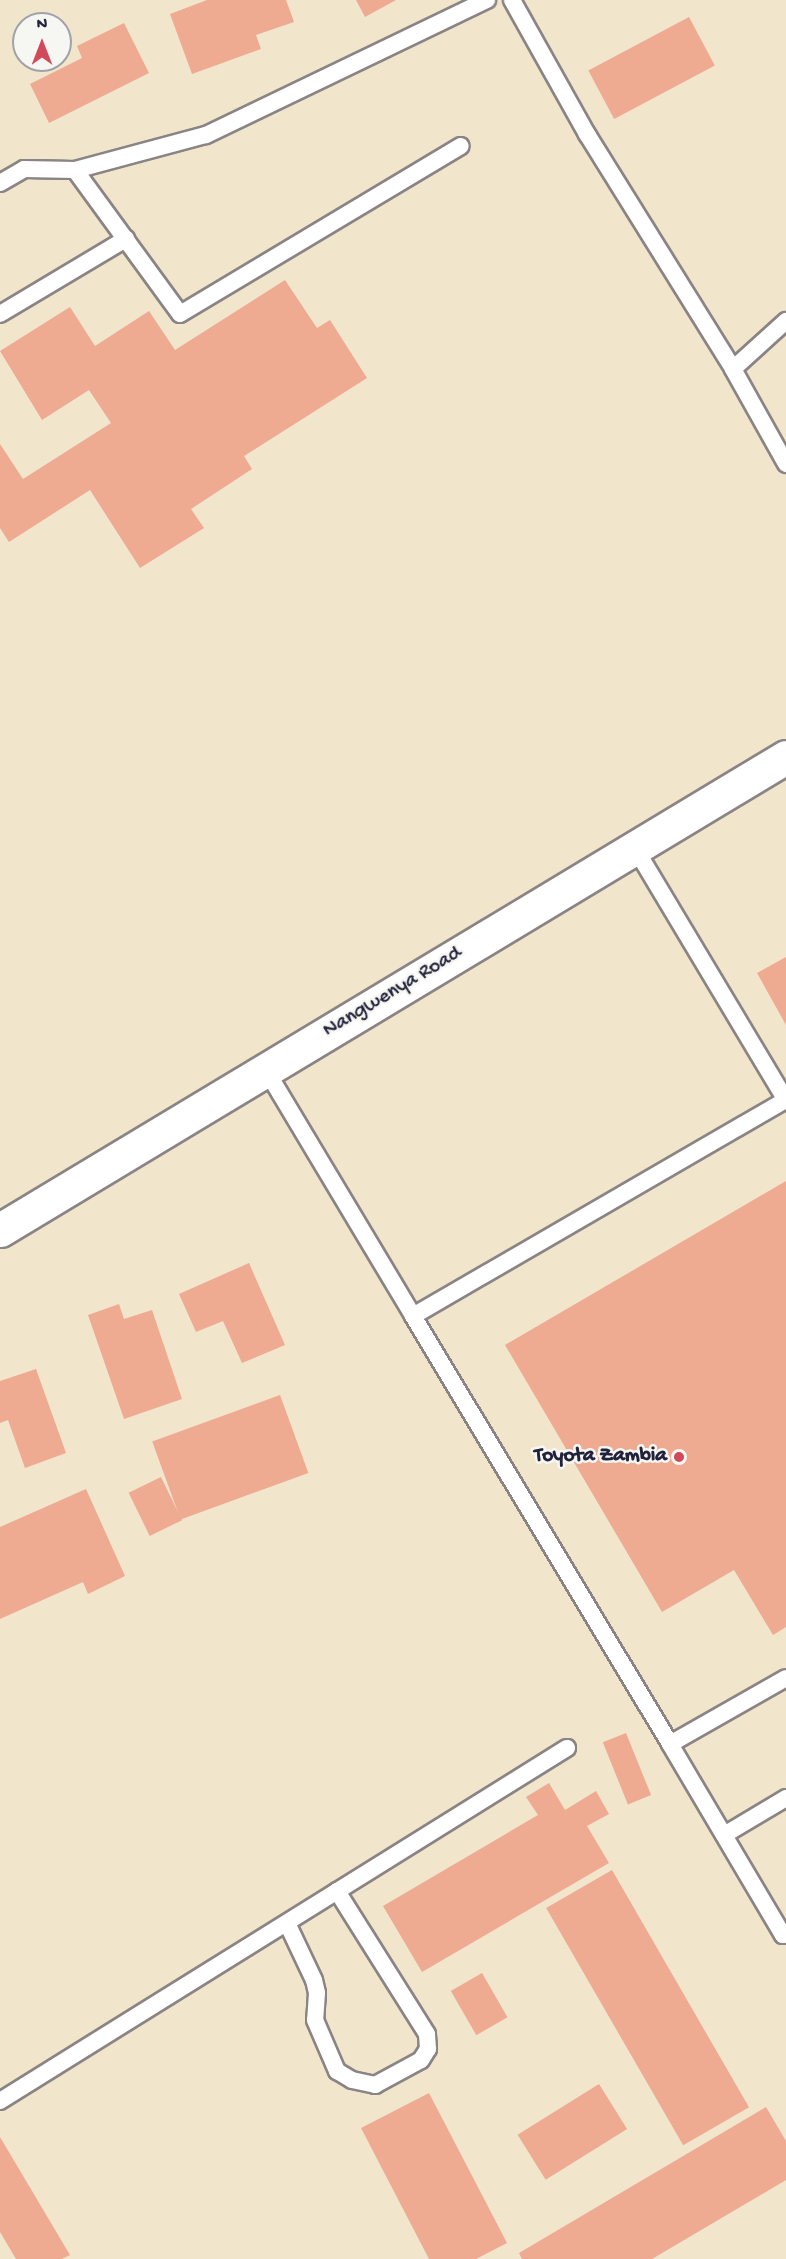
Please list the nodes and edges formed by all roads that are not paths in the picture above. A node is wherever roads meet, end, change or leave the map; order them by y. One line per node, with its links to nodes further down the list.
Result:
1 (487, 0): 4 (lane)
2 (512, 0): 9 (lane)
3 (461, 146): 6 (lane)
4 (75, 170): 5 (lane); 6 (lane)
5 (0, 183)
6 (126, 239): 7 (lane)
7 (0, 314)
8 (786, 321): 9 (lane)
9 (733, 369): 10 (lane)
10 (786, 464)
11 (786, 757): 12 (main road, Nangwenya Road)
12 (635, 848): 13 (main road, Nangwenya Road); 14 (lane)
13 (266, 1070): 15 (main road, Nangwenya Road); 16 (lane)
14 (786, 1100): 16 (lane)
15 (0, 1230)
16 (413, 1316): 18 (lane)
17 (786, 1678): 18 (lane)
18 (670, 1744): 21 (lane)
19 (567, 1748): 22 (lane)
20 (786, 1798): 21 (lane)
21 (723, 1835): 24 (lane)
22 (338, 1891): 23 (lane); 23 (lane)
23 (287, 1923): 25 (lane)
24 (786, 1933)
25 (0, 2101)

